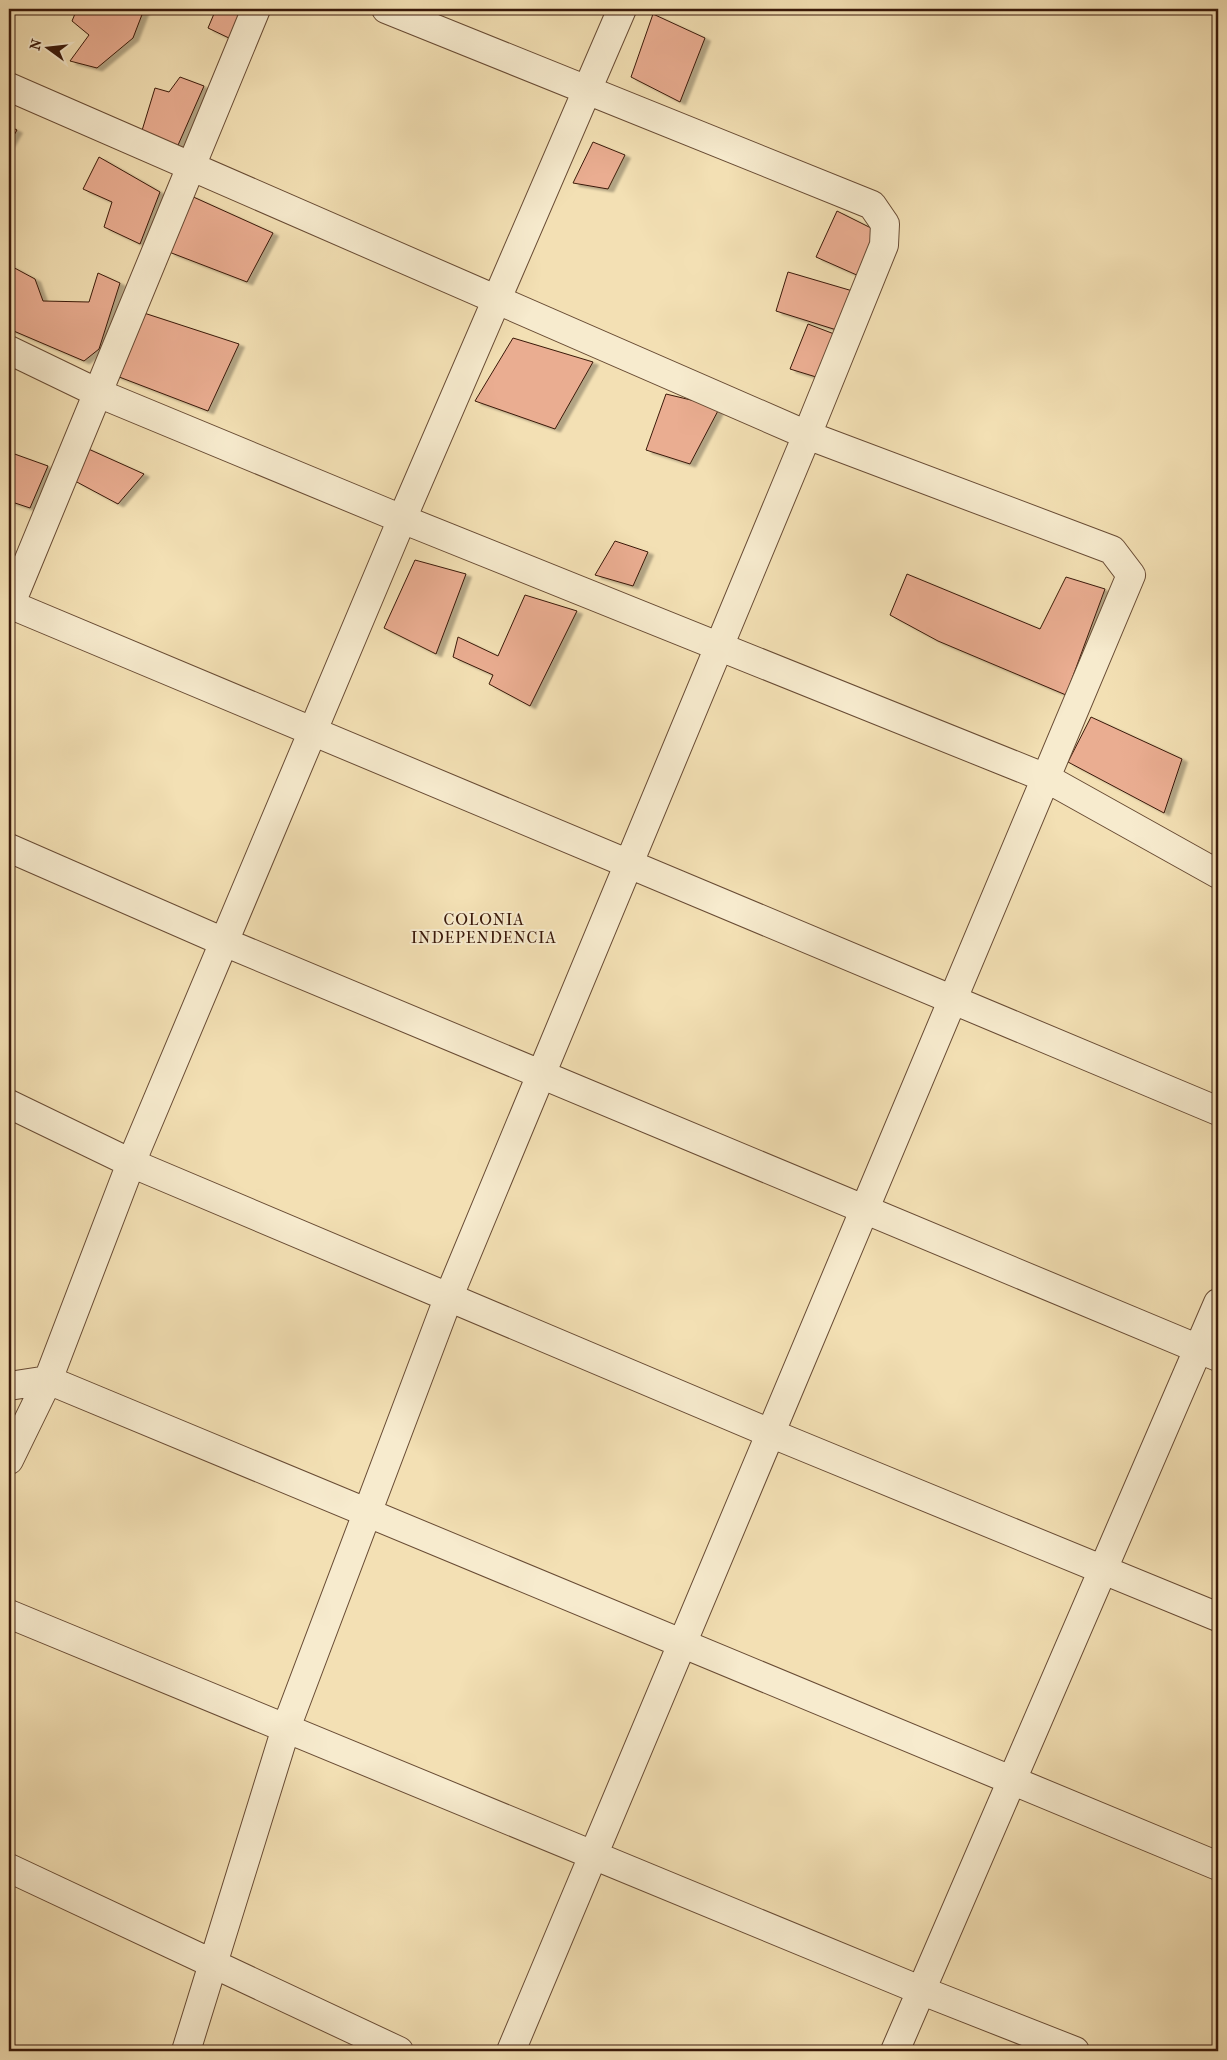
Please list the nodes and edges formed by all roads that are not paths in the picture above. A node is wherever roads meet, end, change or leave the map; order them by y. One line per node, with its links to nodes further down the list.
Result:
1 (256, 9): 6 (street)
2 (386, 9): 5 (street)
3 (622, 9): 5 (street)
4 (9, 87): 6 (street)
5 (586, 91): 7 (street); 10 (street)
6 (191, 167): 7 (street); 9 (street)
7 (497, 300): 10 (street); 11 (street)
8 (9, 350): 9 (street)
9 (98, 393): 11 (street); 12 (street)
10 (807, 435): 13 (street); 15 (street)
11 (402, 519): 13 (street); 14 (street)
12 (9, 605): 14 (street)
13 (719, 647): 15 (street); 17 (street)
14 (313, 731): 17 (street); 19 (street)
15 (1046, 778): 18 (street); 20 (street)
16 (9, 848): 19 (street)
17 (629, 864): 20 (street); 21 (street)
18 (1218, 874)
19 (224, 942): 21 (street); 24 (street)
20 (952, 999): 23 (street); 25 (street)
21 (542, 1074): 25 (street); 26 (street)
22 (9, 1104): 24 (street)
23 (1218, 1110)
24 (131, 1163): 26 (street); 29 (street)
25 (865, 1208): 28 (street); 31 (street)
26 (449, 1296): 31 (street); 33 (street)
27 (1218, 1303): 28 (street)
28 (1208, 1353): 34 (street)
29 (48, 1380): 30 (street); 32 (street); 33 (street)
30 (9, 1386)
31 (770, 1433): 34 (street); 37 (street)
32 (9, 1460)
33 (367, 1512): 37 (street); 38 (street)
34 (1103, 1569): 36 (street); 39 (street)
35 (9, 1614): 38 (street)
36 (1218, 1617)
37 (682, 1644): 39 (street); 40 (street)
38 (286, 1728): 40 (street); 43 (street)
39 (1011, 1780): 41 (street); 44 (street)
40 (594, 1855): 44 (street); 47 (street)
41 (1218, 1866)
42 (9, 1868): 43 (street)
43 (213, 1962): 45 (street); 46 (street)
44 (920, 1990): 48 (street); 49 (street)
45 (186, 2051)
46 (399, 2051)
47 (511, 2051)
48 (894, 2051)
49 (1075, 2051)

